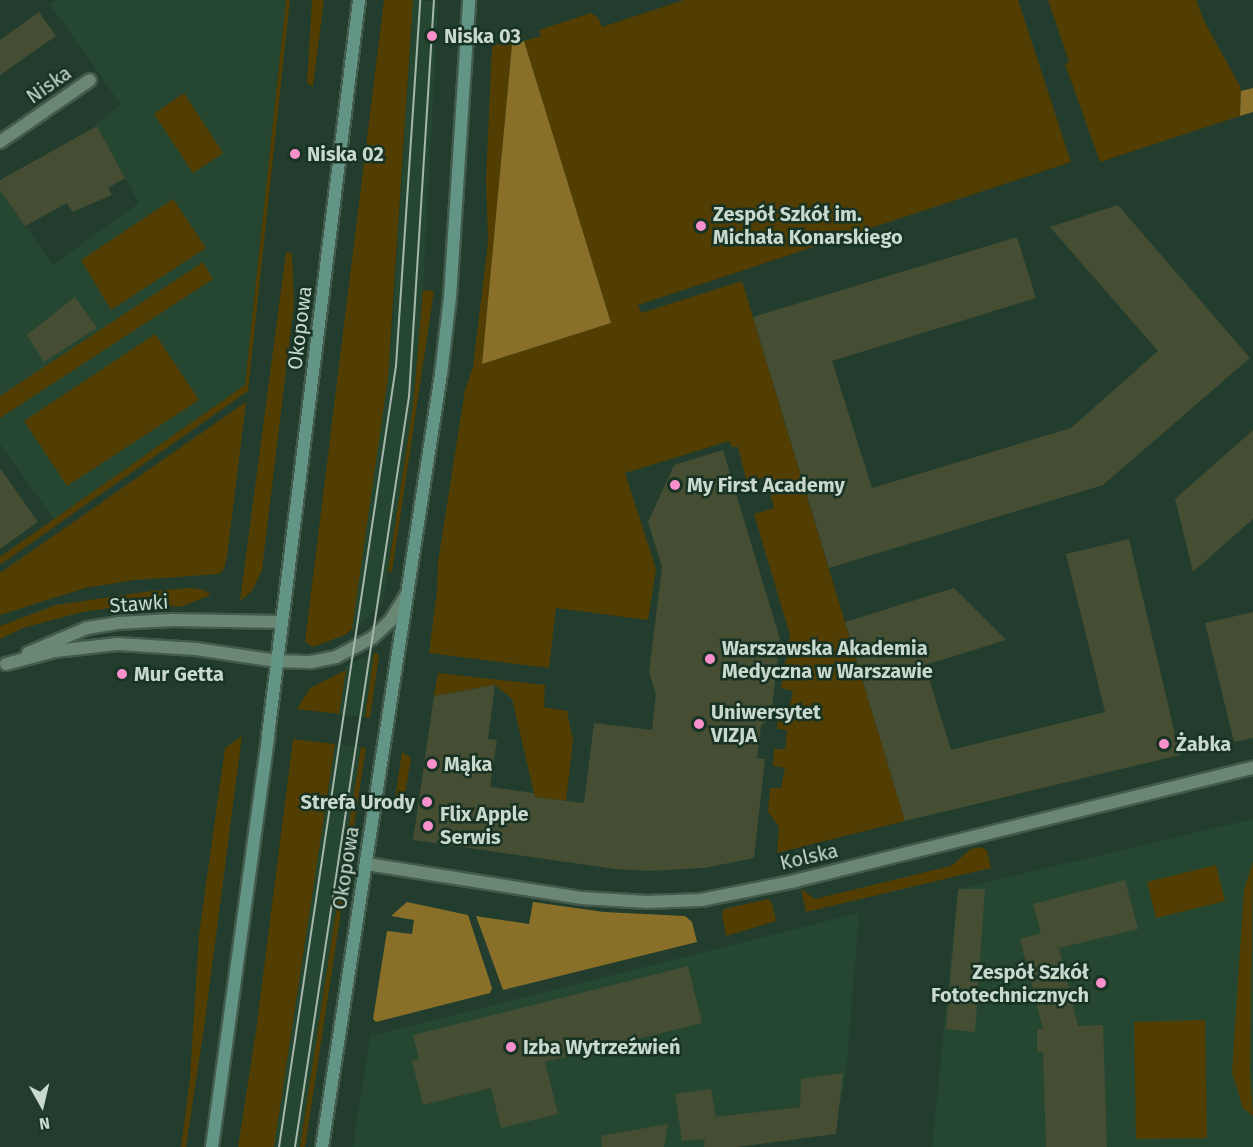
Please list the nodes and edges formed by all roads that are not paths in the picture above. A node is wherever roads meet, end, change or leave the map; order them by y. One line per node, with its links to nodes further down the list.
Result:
1 (359, 0): 6 (main road, Okopowa)
2 (469, 0): 5 (main road, Okopowa)
3 (90, 80): 4 (street, Niska)
4 (0, 142)
5 (406, 595): 7 (street, Okopowa); 10 (main road, Okopowa)
6 (282, 622): 7 (main road, Okopowa); 8 (street, Stawki)
7 (277, 661): 8 (street, Stawki); 11 (main road, Okopowa)
8 (3, 665)
9 (1253, 768): 10 (street, Kolska)
10 (367, 864): 12 (main road, Okopowa)
11 (212, 1147)
12 (322, 1147)

